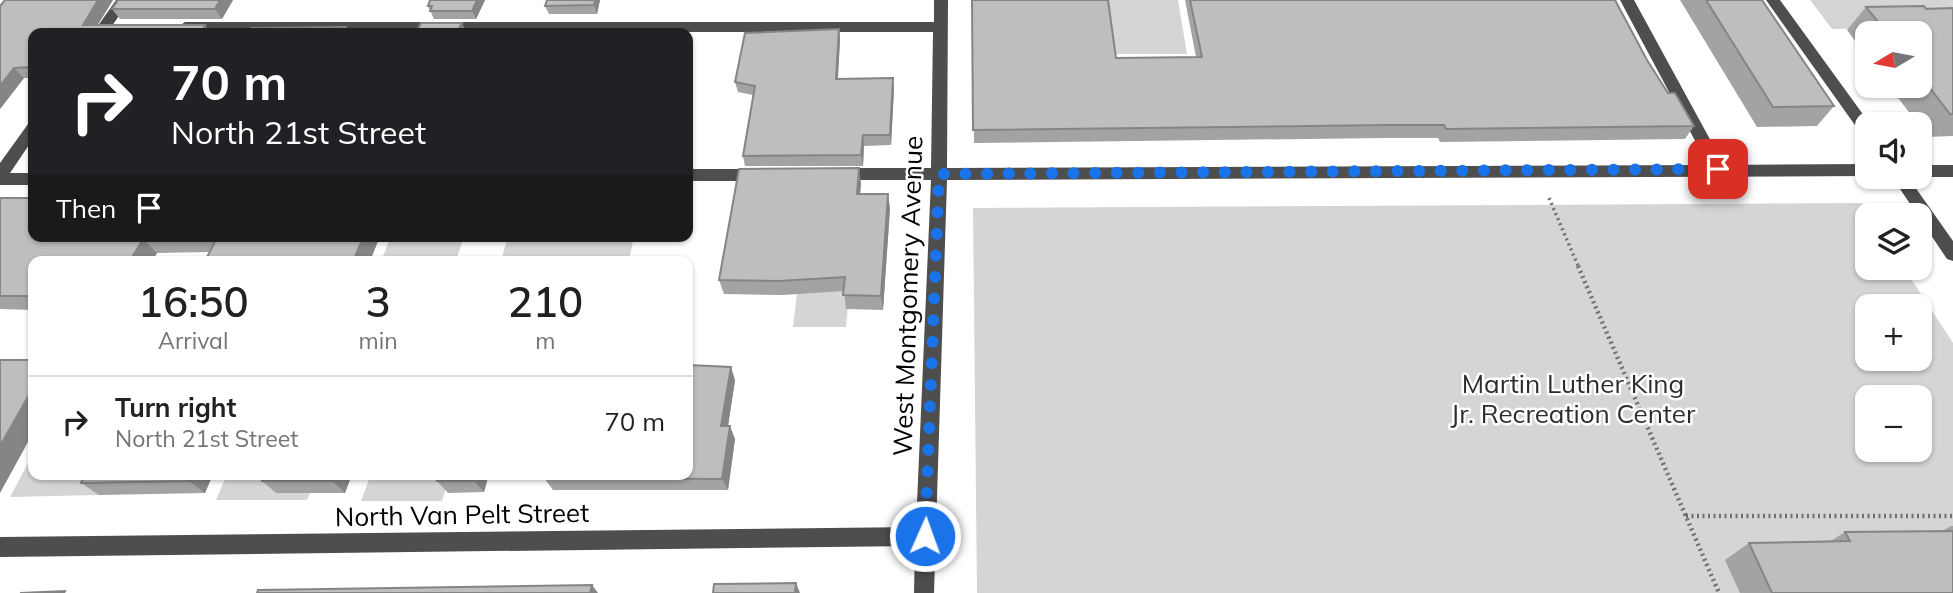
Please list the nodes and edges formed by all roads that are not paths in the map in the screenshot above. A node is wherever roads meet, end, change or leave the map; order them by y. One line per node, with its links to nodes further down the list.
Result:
1 (123, 0): 7 (street)
2 (941, 0): 6 (street, West Montgomery Avenue)
3 (1627, 0): 10 (street)
4 (1773, 0): 8 (street)
5 (171, 27): 6 (street)
6 (941, 27): 16 (street, West Montgomery Avenue)
7 (108, 28)
8 (1855, 114)
9 (28, 135): 18 (street)
10 (1718, 169): 11 (street); 16 (street)
11 (1855, 170)
12 (1932, 171): 13 (street)
13 (1953, 171)
14 (772, 174): 17 (street)
15 (828, 174): 16 (street)
16 (939, 174): 22 (street, West Montgomery Avenue)
17 (693, 175)
18 (0, 177): 19 (street)
19 (28, 179)
20 (1908, 189): 21 (street)
21 (1953, 254)
22 (925, 536): 23 (street, North Van Pelt Street); 24 (street, West Montgomery Avenue)
23 (0, 547)
24 (925, 593)

